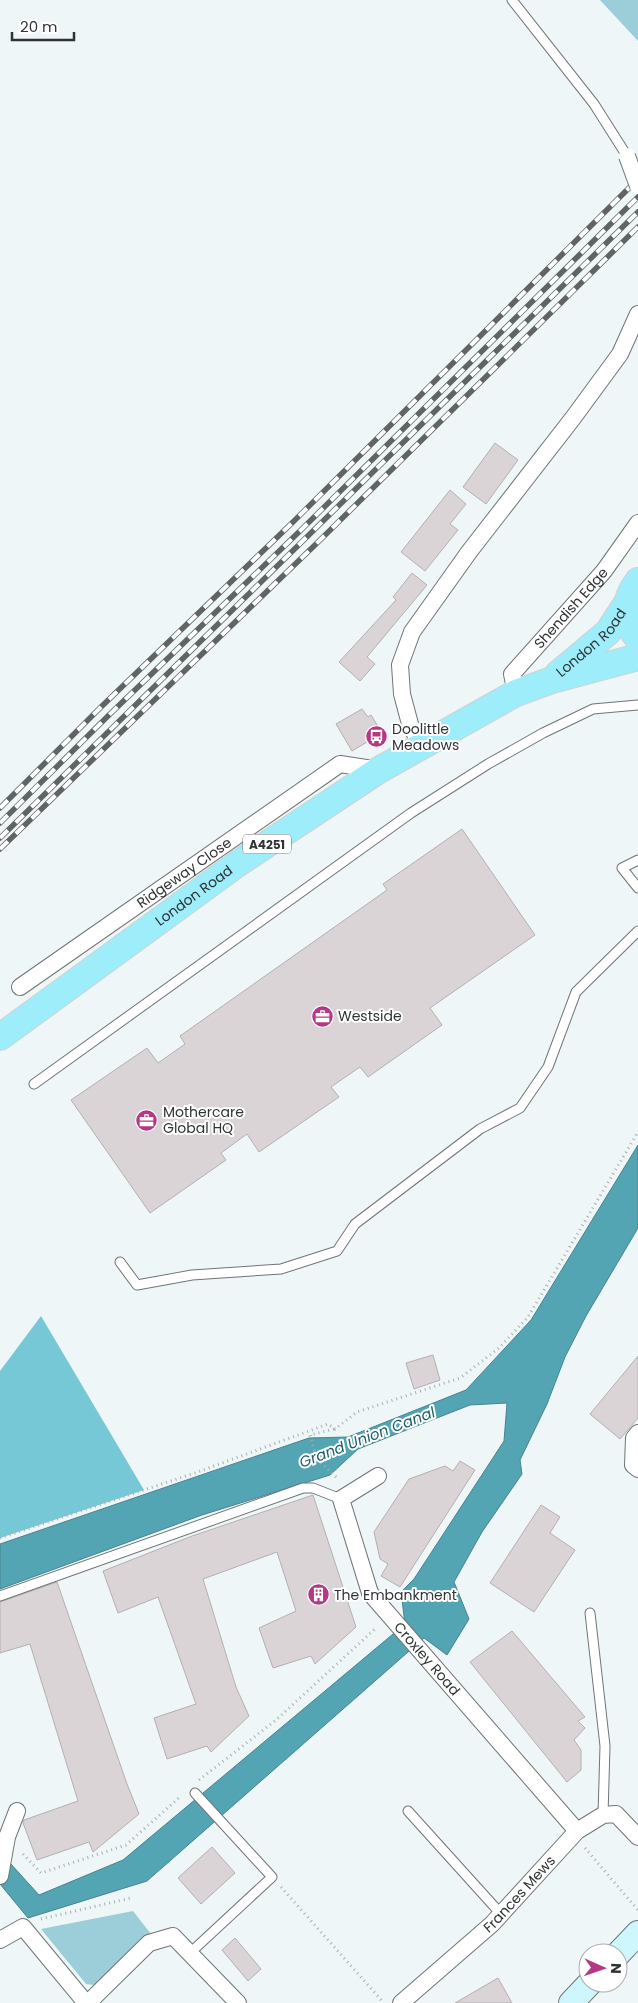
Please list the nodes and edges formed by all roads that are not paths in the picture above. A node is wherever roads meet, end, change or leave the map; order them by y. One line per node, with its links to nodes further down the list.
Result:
1 (512, 0): 2 (lane)
2 (627, 156): 3 (street, bridge)
3 (638, 186)
4 (638, 314): 12 (street)
5 (638, 522): 10 (street, Shendish Edge)
6 (632, 592): 7 (main road, A4251); 9 (main road, London Road / A4251)
7 (638, 638)
8 (638, 657): 9 (main road, London Road / A4251)
9 (552, 680): 10 (main road, London Road / A4251)
10 (516, 693): 12 (main road, London Road / A4251)
11 (638, 705): 19 (lane)
12 (421, 746): 13 (main road, London Road / A4251)
13 (379, 770): 17 (street, Ridgeway Close); 18 (main road, London Road / A4251)
14 (638, 860): 15 (lane)
15 (638, 888)
16 (638, 931): 20 (lane)
17 (20, 987)
18 (0, 1037)
19 (34, 1084)
20 (120, 1262)
21 (638, 1433): 22 (street)
22 (638, 1469)
23 (378, 1476): 24 (street)
24 (341, 1499): 25 (lane); 31 (street, Croxley Road)
25 (0, 1596)
26 (590, 1613): 30 (lane)
27 (195, 1793): 38 (lane)
28 (17, 1811): 33 (street)
29 (408, 1811): 34 (lane)
30 (603, 1814): 31 (street, Frances Mews); 32 (street)
31 (577, 1831): 34 (street, Frances Mews)
32 (638, 1838)
33 (0, 1876)
34 (501, 1914): 42 (street, Frances Mews)
35 (638, 1933): 37 (street)
36 (0, 1940): 40 (street)
37 (628, 1944)
38 (190, 1953): 40 (street); 41 (street)
39 (580, 1993): 43 (street)
40 (87, 2003)
41 (238, 2003)
42 (401, 2003)
43 (571, 2003)

